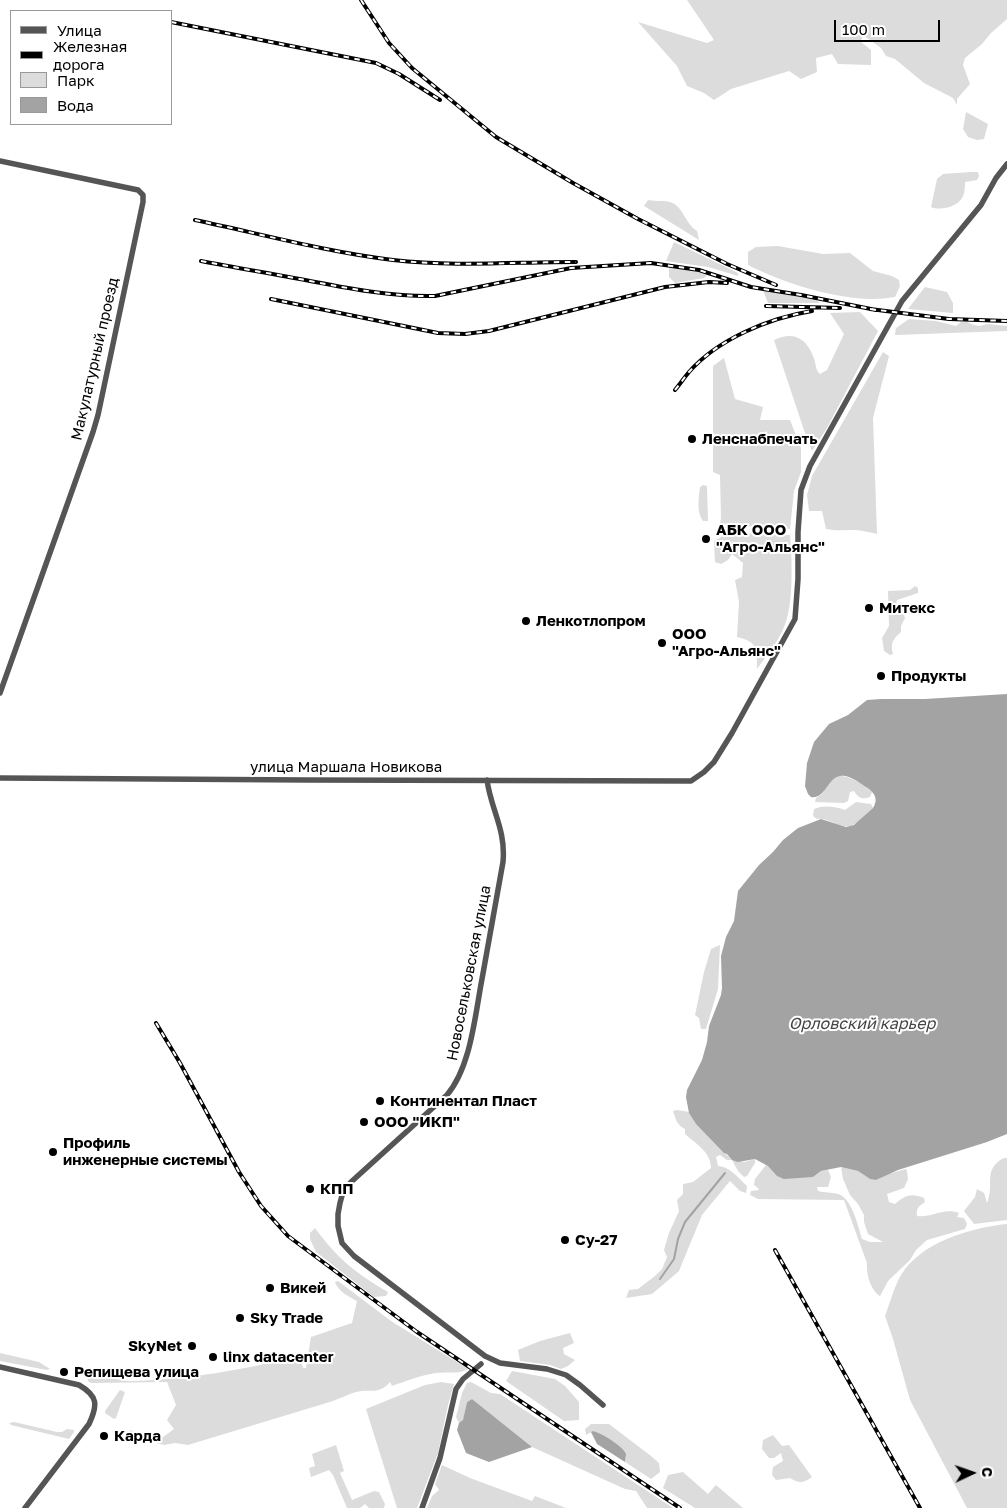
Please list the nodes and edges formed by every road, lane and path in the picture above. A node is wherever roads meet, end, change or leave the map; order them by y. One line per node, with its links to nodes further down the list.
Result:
1 (0, 161): 3 (street, Макулатурный проезд)
2 (1007, 164): 5 (street, улица Маршала Новикова)
3 (0, 693)
4 (0, 778): 5 (street, улица Маршала Новикова)
5 (487, 780): 8 (street, Новосельковская улица)
6 (480, 1364): 10 (street)
7 (0, 1367): 9 (street)
8 (603, 1405)
9 (25, 1508)
10 (422, 1508)

